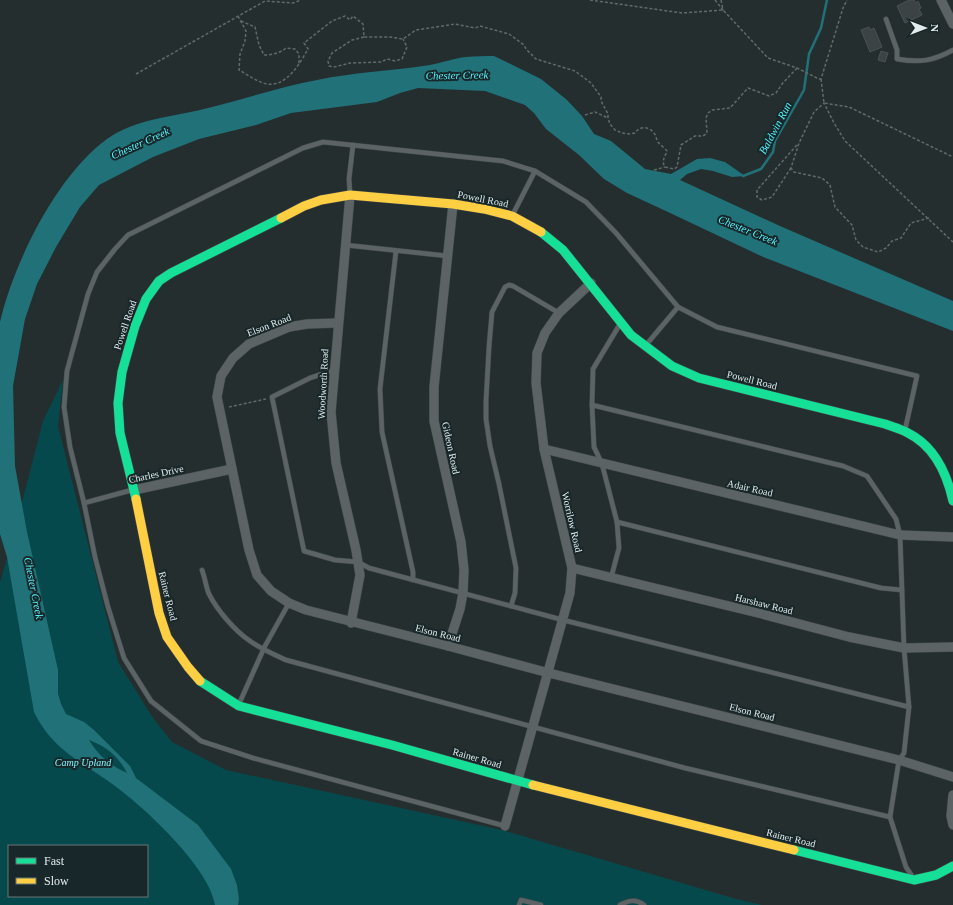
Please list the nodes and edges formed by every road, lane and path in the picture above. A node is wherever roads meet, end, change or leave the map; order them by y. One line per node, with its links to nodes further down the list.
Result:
1 (301, 0): 8 (path)
2 (590, 0): 7 (path)
3 (716, 0): 7 (path)
4 (721, 0): 7 (path)
5 (847, 0): 18 (path)
6 (941, 0): 11 (street)
7 (724, 10): 16 (path)
8 (238, 16): 10 (path); 17 (path)
9 (886, 19): 14 (lane)
10 (241, 21): 15 (path); 15 (path)
11 (953, 24)
12 (364, 37): 13 (path); 13 (path); 15 (path)
13 (403, 39): 21 (path)
14 (953, 50)
15 (298, 66)
16 (797, 68): 18 (path); 25 (path)
17 (136, 74)
18 (821, 79): 19 (path)
19 (824, 103): 22 (path); 24 (path); 32 (path)
20 (585, 115): 21 (path)
21 (608, 118): 25 (path)
22 (798, 143): 26 (path); 26 (path)
23 (354, 145): 28 (lane); 29 (lane, Woodworth Road); 53 (lane)
24 (953, 157)
25 (665, 167): 27 (path)
26 (791, 168): 32 (path)
27 (654, 170)
28 (535, 171): 31 (lane); 38 (lane)
29 (350, 195): 30 (street, Powell Road); 34 (street, Woodworth Road); 51 (street, Powell Road)
30 (453, 204): 31 (street, Powell Road); 36 (street, Gideon Road)
31 (512, 216): 37 (street, Powell Road)
32 (929, 218): 33 (path)
33 (953, 242)
34 (345, 245): 35 (lane); 40 (street, Woodworth Road)
35 (396, 251): 36 (lane); 61 (lane)
36 (448, 256): 63 (street, Gideon Road)
37 (591, 283): 39 (street, Worrilow Road); 41 (street, Powell Road)
38 (678, 307): 42 (lane); 47 (lane)
39 (559, 313): 48 (street, Worrilow Road); 65 (lane)
40 (338, 323): 43 (street, Woodworth Road); 46 (street, Elson Road)
41 (620, 323): 42 (street, Powell Road); 45 (lane)
42 (645, 345): 47 (street, Powell Road)
43 (334, 370): 44 (lane); 57 (street, Woodworth Road)
44 (272, 397): 46 (path); 57 (lane)
45 (592, 405): 49 (lane); 55 (lane)
46 (220, 409): 50 (street, Elson Road)
47 (904, 431): 52 (street, Powell Road)
48 (544, 450): 49 (street, Adair Road); 58 (street, Worrilow Road)
49 (602, 464): 54 (lane); 55 (street, Adair Road)
50 (232, 469): 51 (street, Charles Drive); 64 (street, Elson Road)
51 (134, 490): 53 (lane, Charles Drive); 73 (street, Rainer Road)
52 (953, 501)
53 (84, 503): 82 (lane)
54 (617, 522): 60 (lane); 62 (lane)
55 (900, 534): 56 (street, Adair Road); 62 (lane)
56 (953, 537)
57 (358, 562): 61 (lane); 67 (street, Woodworth Road)
58 (572, 568): 60 (street, Harshaw Road); 66 (street, Worrilow Road)
59 (202, 570): 71 (lane)
60 (611, 578): 70 (street, Harshaw Road)
61 (414, 580): 63 (lane)
62 (902, 590): 70 (lane)
63 (463, 593): 65 (lane); 68 (street, Gideon Road)
64 (289, 603): 67 (street, Elson Road); 71 (lane)
65 (511, 606): 66 (lane)
66 (563, 620): 72 (street, Worrilow Road); 74 (lane)
67 (351, 622): 68 (street, Elson Road)
68 (448, 646): 72 (street, Elson Road)
69 (953, 647): 70 (street, Harshaw Road)
70 (904, 648): 74 (lane)
71 (263, 650): 73 (lane); 75 (lane)
72 (548, 673): 75 (street, Worrilow Road); 76 (street, Elson Road)
73 (239, 706): 78 (street, Rainer Road)
74 (909, 707): 76 (lane)
75 (533, 727): 78 (street, Worrilow Road); 80 (lane)
76 (899, 760): 77 (street, Elson Road); 80 (lane)
77 (953, 777)
78 (517, 781): 82 (street, Worrilow Road); 84 (street, Rainer Road)
79 (953, 795): 81 (street)
80 (890, 817): 84 (lane)
81 (953, 825)
82 (505, 826)
83 (953, 866): 84 (street, Rainer Road)
84 (914, 880)
85 (519, 905): 86 (lane)
86 (542, 905)
87 (620, 905): 88 (lane)
88 (644, 905)

